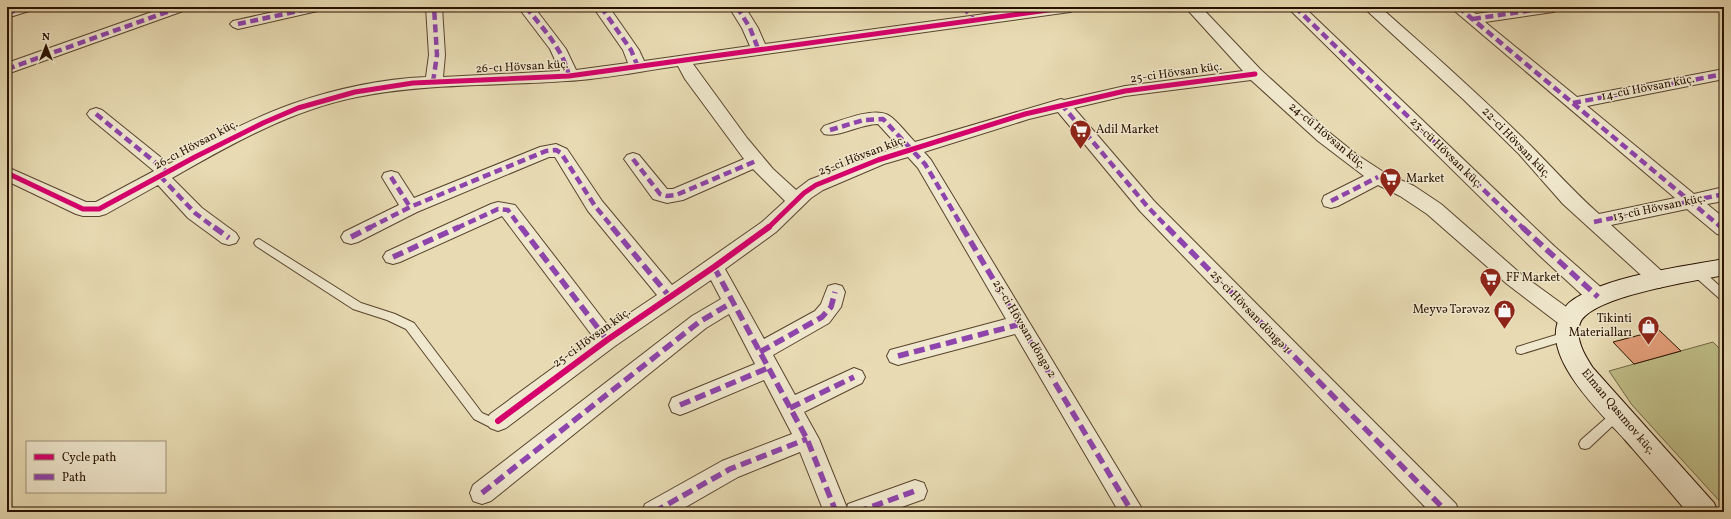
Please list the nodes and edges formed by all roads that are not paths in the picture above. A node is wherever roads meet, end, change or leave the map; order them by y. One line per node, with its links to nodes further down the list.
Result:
1 (27, 7): 15 (street)
2 (181, 7): 22 (street)
3 (317, 7): 18 (street)
4 (434, 7): 26 (street)
5 (526, 7): 25 (street)
6 (601, 7): 21 (street)
7 (737, 7): 19 (street)
8 (963, 7): 17 (street)
9 (1070, 7): 17 (street, 26-cı Hövsan küç.)
10 (1193, 7): 23 (street, 24-cü Hövsan küç.)
11 (1295, 7): 56 (street, 23-cü Hövsan küç.)
12 (1371, 7): 43 (street, 22-ci Hövsan küç.)
13 (1458, 7): 16 (street)
14 (1553, 7): 16 (street)
15 (7, 13)
16 (1473, 19): 27 (street)
17 (975, 21): 19 (street, 26-cı Hövsan küç.)
18 (238, 24)
19 (759, 51): 20 (street, 26-cı Hövsan küç.)
20 (683, 61): 21 (street, 26-cı Hövsan küç.); 33 (street)
21 (638, 67): 25 (street, 26-cı Hövsan küç.)
22 (7, 69)
23 (1255, 74): 28 (street, 25-ci Hövsan küç.); 37 (street, 24-cü Hövsan küç.)
24 (1724, 74): 27 (street, 14-cü Hövsan küç.)
25 (570, 76): 26 (street, 26-cı Hövsan küç.)
26 (433, 82): 35 (street, 26-cı Hövsan küç.)
27 (1573, 102): 41 (street)
28 (1061, 104): 31 (street, 25-ci Hövsan küç.); 77 (street, 25-ci Hövsan döngə 1)
29 (96, 114): 35 (street)
30 (830, 130): 31 (street, 25-ci Hövsan döngə 2)
31 (912, 149): 39 (street, 25-ci Hövsan küç.); 58 (street, 25-ci Hövsan döngə 2)
32 (633, 159): 33 (street)
33 (756, 161): 39 (street)
34 (7, 173): 35 (street, 26-cı Hövsan küç.)
35 (163, 174): 46 (street)
36 (391, 177): 42 (street)
37 (1378, 177): 40 (street); 59 (street, 24-cü Hövsan küç.)
38 (1724, 194): 41 (street, 13-cü Hövsan küç.)
39 (797, 201): 49 (street, 25-ci Hövsan küç.)
40 (1331, 201)
41 (1691, 202): 43 (street, 13-cü Hövsan küç.); 44 (street)
42 (410, 207): 45 (street); 54 (street)
43 (1594, 222): 52 (street, 22-ci Hövsan küç.)
44 (1724, 229)
45 (351, 237)
46 (229, 238)
47 (259, 243): 68 (lane)
48 (393, 257): 60 (street)
49 (714, 267): 54 (street, 25-ci Hövsan küç.); 57 (street)
50 (1724, 267): 51 (main road)
51 (1698, 272): 52 (main road); 55 (lane)
52 (1659, 280): 56 (main road)
53 (835, 292): 63 (street)
54 (669, 296): 60 (street, 25-ci Hövsan küç.)
55 (1724, 296)
56 (1598, 297): 59 (main road)
57 (733, 302): 63 (street); 72 (street)
58 (1021, 324): 62 (street); 76 (street, 25-ci Hövsan döngə 2)
59 (1568, 328): 61 (lane); 67 (main road, Elman Qasımov küç.)
60 (607, 340): 68 (street, 25-ci Hövsan küç.)
61 (1520, 350)
62 (898, 356)
63 (764, 360): 65 (street); 66 (street)
64 (854, 378): 66 (street)
65 (680, 405)
66 (790, 408): 69 (street)
67 (1618, 414): 70 (lane); 78 (main road, Elman Qasımov küç.)
68 (498, 421)
69 (807, 439): 73 (street); 74 (street)
70 (1586, 444)
71 (915, 492): 75 (street)
72 (482, 493)
73 (654, 512)
74 (836, 512)
75 (857, 512)
76 (1132, 512)
77 (1447, 512)
78 (1704, 512)

